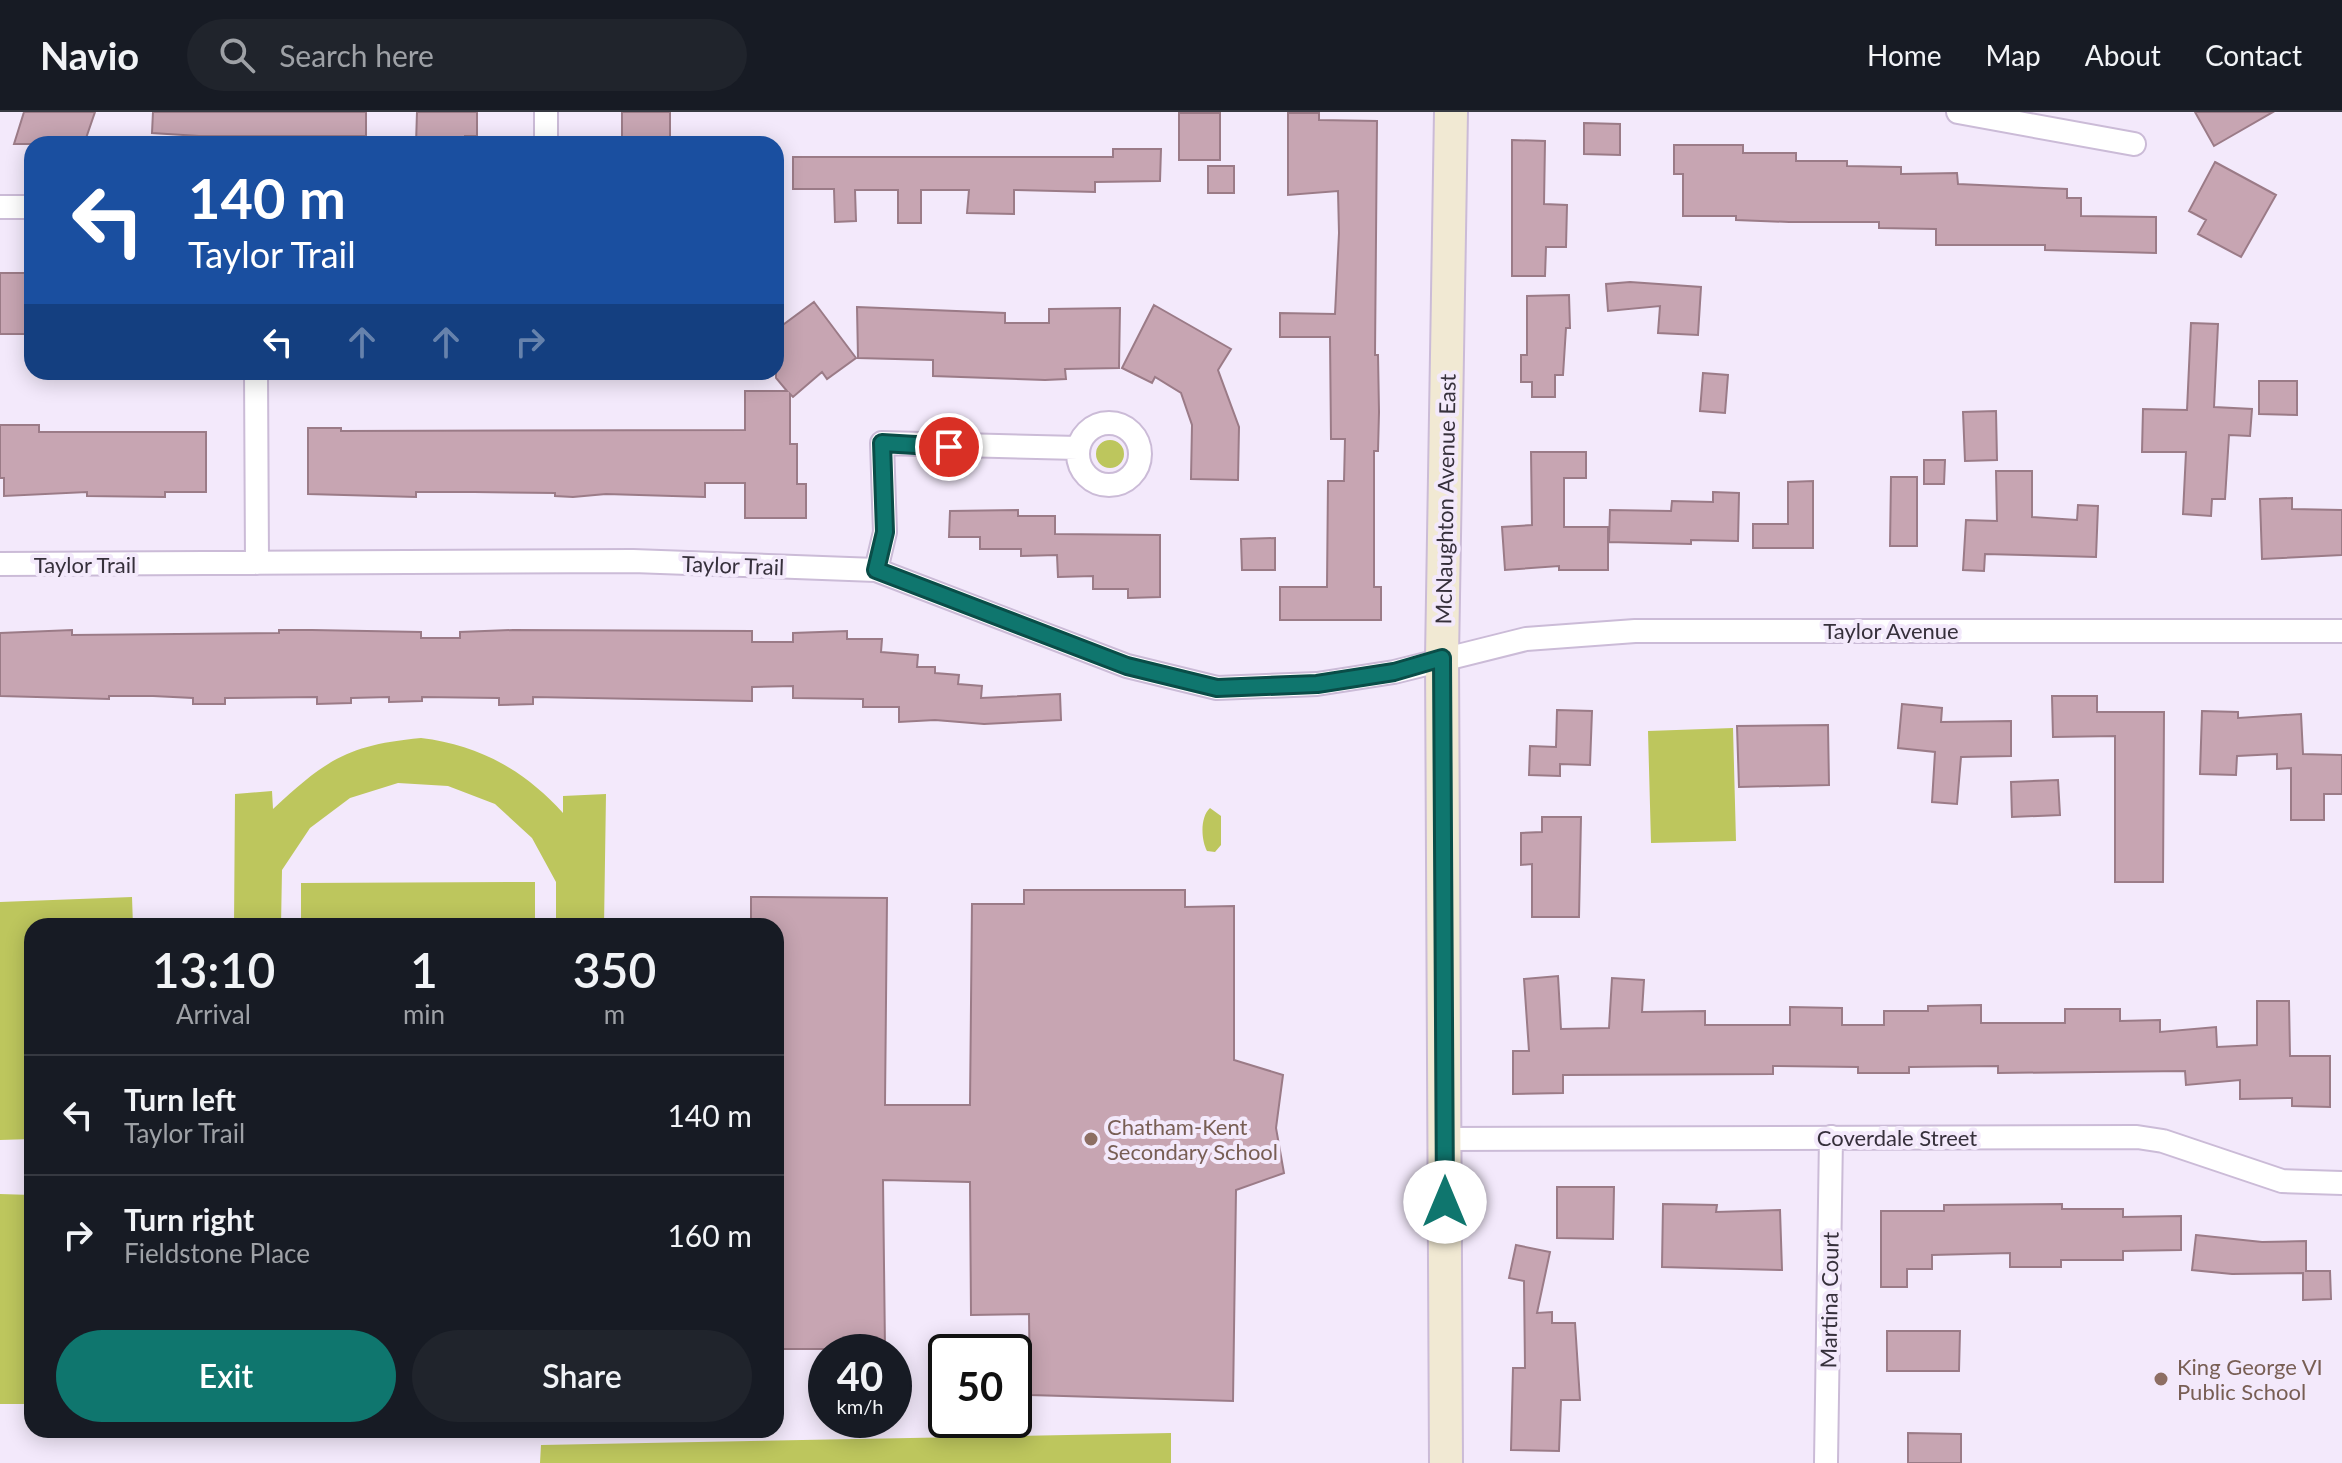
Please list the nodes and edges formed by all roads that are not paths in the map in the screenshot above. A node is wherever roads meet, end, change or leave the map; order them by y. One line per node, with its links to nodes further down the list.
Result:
1 (546, 112): 4 (street)
2 (1451, 112): 14 (main road, McNaughton Avenue East)
3 (1958, 112): 5 (street)
4 (546, 136)
5 (2134, 144)
6 (0, 207): 7 (street)
7 (24, 207)
8 (256, 380): 10 (street)
9 (1078, 448): 12 (street)
10 (257, 563): 11 (street, Taylor Trail); 12 (street, Taylor Trail)
11 (0, 564)
12 (876, 570): 14 (street, Taylor Trail)
13 (2342, 631): 14 (street, Taylor Avenue)
14 (1442, 658): 16 (main road, McNaughton Avenue East)
15 (1831, 1137): 16 (street, Coverdale Street); 17 (street, Coverdale Street); 18 (street, Martina Court)
16 (1445, 1139): 19 (main road, McNaughton Avenue East)
17 (2342, 1183)
18 (1826, 1462)
19 (1446, 1463)

